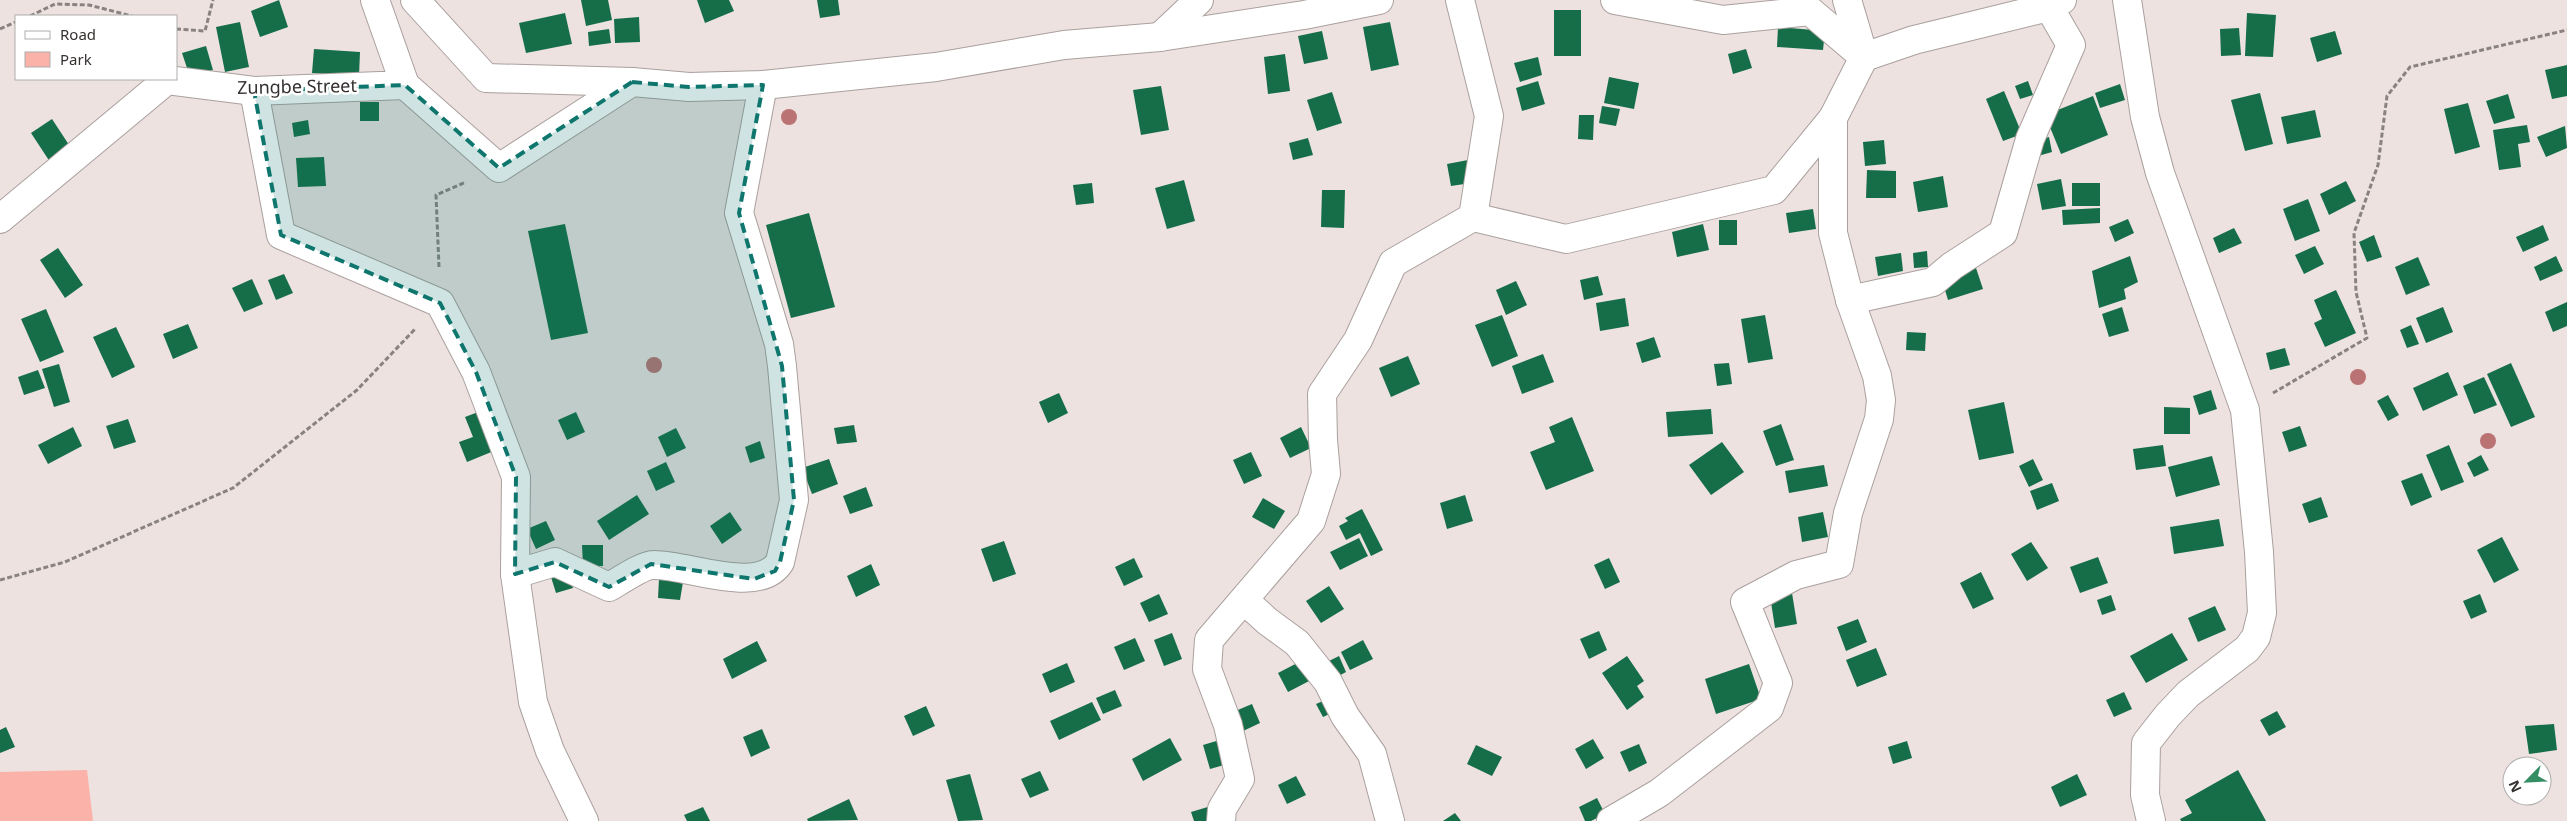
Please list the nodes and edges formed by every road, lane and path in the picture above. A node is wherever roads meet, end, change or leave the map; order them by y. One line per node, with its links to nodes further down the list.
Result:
1 (213, 0): 15 (path)
2 (375, 0): 20 (street)
3 (415, 0): 19 (street)
4 (1200, 0): 17 (street)
5 (1379, 0): 17 (street)
6 (1460, 0): 25 (street)
7 (1615, 0): 18 (street)
8 (1847, 0): 18 (street)
9 (2127, 0): 29 (street)
10 (2056, 3): 18 (street); 27 (street)
11 (32, 15): 12 (path)
12 (128, 15)
13 (15, 22): 14 (path)
14 (0, 29)
15 (178, 29)
16 (2567, 30): 29 (path)
17 (1160, 37): 21 (street)
18 (1864, 57): 23 (street)
19 (632, 82): 21 (street); 24 (street)
20 (406, 85): 22 (street, Zungbe Street); 24 (street)
21 (763, 85): 30 (street)
22 (254, 91): 26 (street, Zungbe Street); 28 (street)
23 (1833, 118): 25 (street); 27 (street)
24 (499, 168): 28 (path)
25 (1473, 217): 32 (street)
26 (0, 219)
27 (1850, 300): 36 (street)
28 (440, 302): 30 (street); 31 (path)
29 (2245, 410): 37 (street)
30 (515, 574): 33 (street)
31 (0, 580)
32 (1244, 600): 34 (street); 35 (street)
33 (584, 821)
34 (1221, 821)
35 (1390, 821)
36 (1611, 821)
37 (2151, 821)

